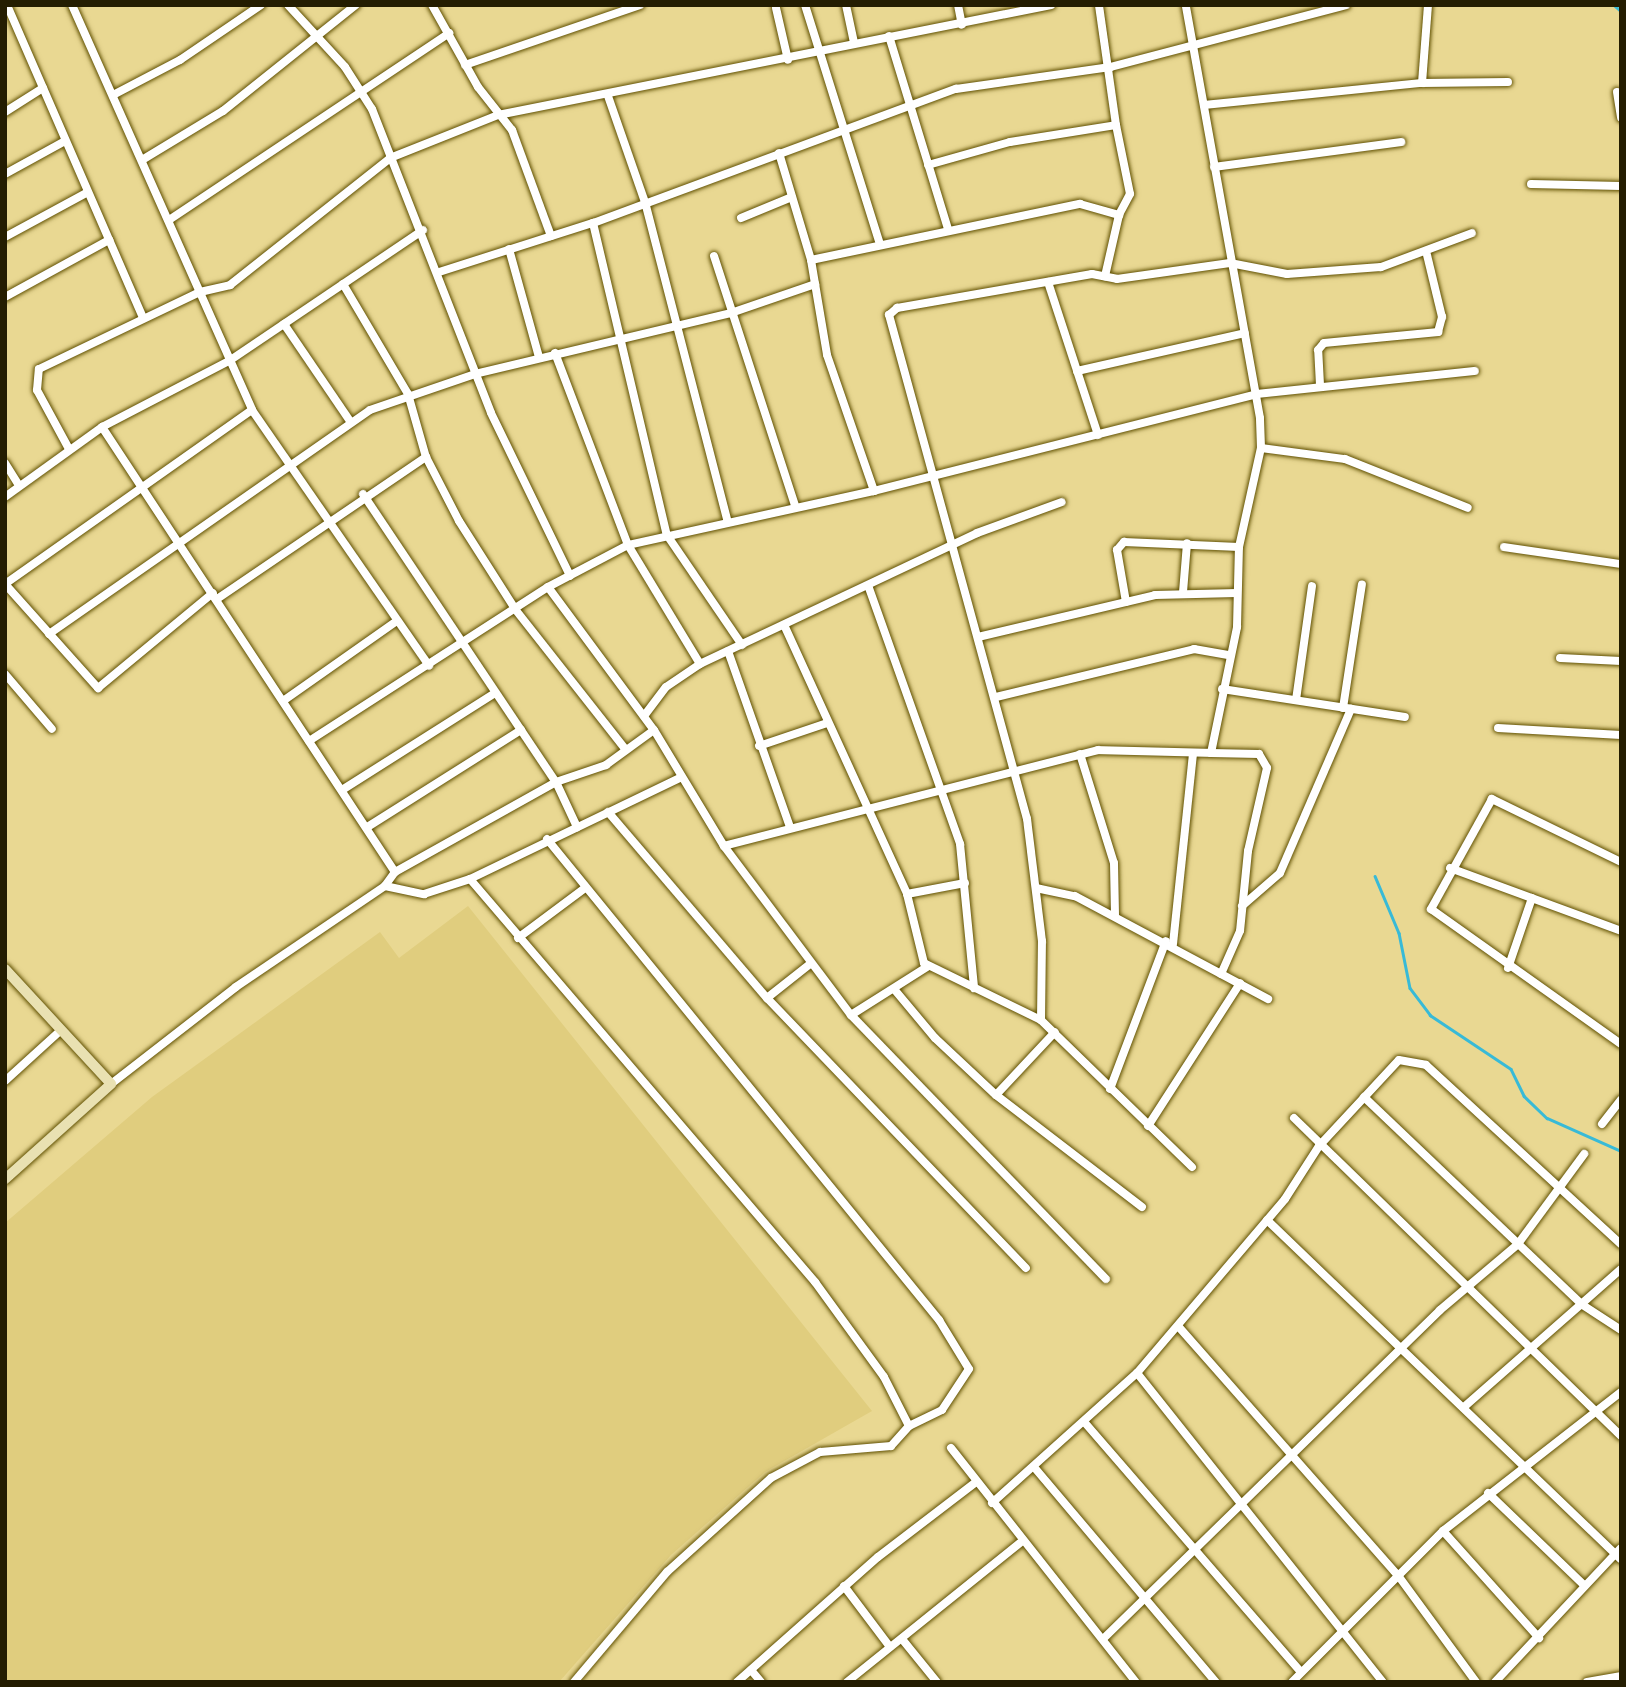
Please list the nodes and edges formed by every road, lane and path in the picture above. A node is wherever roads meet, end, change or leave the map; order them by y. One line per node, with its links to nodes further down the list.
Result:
1 (7, 5): 29 (street)
2 (72, 5): 31 (street)
3 (261, 5): 31 (street)
4 (288, 5): 20 (street)
5 (356, 5): 20 (street)
6 (432, 5): 18 (street)
7 (640, 5): 25 (street)
8 (805, 5): 23 (street)
9 (846, 5): 21 (street)
10 (958, 5): 17 (street)
11 (1051, 5): 17 (street)
12 (1099, 5): 26 (street)
13 (1186, 5): 22 (street)
14 (1346, 5): 22 (street)
15 (1428, 5): 28 (street)
16 (776, 8): 24 (street)
17 (962, 24): 19 (street)
18 (449, 33): 25 (street); 32 (street)
19 (889, 36): 21 (street); 35 (street)
20 (317, 38): 32 (street); 45 (street)
21 (854, 42): 23 (street)
22 (1195, 43): 26 (street); 34 (street)
23 (821, 54): 24 (street); 40 (street)
24 (788, 60): 33 (street)
25 (465, 65): 37 (street)
26 (1111, 67): 35 (street); 39 (street)
27 (1508, 82): 28 (street)
28 (1422, 83): 34 (street)
29 (43, 88): 36 (street); 41 (street)
30 (1617, 92): 38 (street)
31 (113, 94): 45 (street)
32 (364, 94): 44 (street); 56 (street)
33 (608, 96): 37 (street); 53 (street)
34 (1204, 105): 47 (street)
35 (912, 106): 40 (street); 46 (street)
36 (5, 112)
37 (498, 115): 44 (street); 61 (street)
38 (1621, 118)
39 (1116, 125): 46 (street); 54 (street)
40 (846, 129): 43 (street); 64 (street)
41 (65, 141): 48 (street); 51 (street)
42 (1401, 142): 47 (street)
43 (779, 153): 52 (street); 53 (street)
44 (390, 158): 59 (street); 75 (street)
45 (142, 160): 56 (street)
46 (928, 165): 58 (street)
47 (1214, 167): 69 (street)
48 (5, 174)
49 (1531, 184): 50 (street)
50 (1621, 186)
51 (88, 191): 62 (street); 63 (street)
52 (792, 197): 55 (street); 68 (street)
53 (645, 202): 57 (street); 80 (street)
54 (1119, 215): 58 (street); 71 (street)
55 (741, 218)
56 (169, 220): 75 (street)
57 (593, 223): 61 (street); 82 (street)
58 (948, 229): 64 (street)
59 (422, 230): 70 (street); 73 (street)
60 (1472, 233): 66 (street)
61 (551, 236): 65 (street)
62 (5, 237)
63 (109, 240): 76 (street); 78 (street)
64 (880, 244): 68 (street)
65 (509, 249): 70 (street); 84 (street)
66 (1427, 255): 69 (street); 89 (street)
67 (714, 256): 77 (street)
68 (811, 260): 74 (street)
69 (1230, 262): 71 (street); 81 (street)
70 (439, 272): 88 (street)
71 (1105, 276): 72 (street)
72 (1048, 282): 86 (street); 101 (street)
73 (342, 284): 79 (street); 90 (street)
74 (815, 284): 77 (street); 104 (street)
75 (200, 292): 78 (street); 85 (street)
76 (5, 297)
77 (731, 313): 80 (street); 108 (street)
78 (143, 318): 97 (street)
79 (284, 324): 85 (street); 93 (street)
80 (678, 326): 82 (street); 110 (street)
81 (1245, 333): 86 (street); 91 (street)
82 (619, 339): 83 (street); 112 (street)
83 (555, 353): 84 (street); 116 (street)
84 (539, 357): 88 (street)
85 (229, 361): 92 (street); 94 (street)
86 (1077, 371): 95 (street)
87 (1475, 371): 89 (street)
88 (475, 374): 90 (street); 120 (street)
89 (1320, 385): 91 (street)
90 (408, 394): 93 (street); 98 (street)
91 (1256, 394): 95 (street); 96 (street)
92 (253, 410): 100 (street); 103 (street)
93 (350, 421): 100 (street)
94 (102, 427): 97 (street); 103 (street)
95 (1098, 435): 101 (street)
96 (1261, 448): 109 (street); 117 (street)
97 (69, 449): 102 (street)
98 (426, 457): 105 (street); 130 (street)
99 (5, 463): 102 (street)
100 (288, 463): 111 (street); 113 (street)
101 (932, 476): 104 (street); 115 (street)
102 (19, 485): 106 (street)
103 (141, 487): 113 (street); 121 (street)
104 (874, 491): 108 (street)
105 (363, 495): 111 (street); 135 (street)
106 (5, 496)
107 (1062, 502): 115 (street)
108 (795, 505): 110 (street)
109 (1468, 509)
110 (727, 520): 112 (street)
111 (327, 521): 128 (street); 131 (street)
112 (667, 535): 116 (street); 136 (street)
113 (179, 543): 128 (street); 133 (street)
114 (1187, 543): 117 (street); 126 (street); 129 (street)
115 (954, 544): 125 (street); 134 (street)
116 (628, 545): 120 (street); 141 (street)
117 (1239, 547): 127 (street)
118 (1504, 547): 119 (street)
119 (1621, 564)
120 (570, 576): 124 (street)
121 (5, 584): 133 (street)
122 (1362, 584): 149 (street)
123 (1312, 586): 147 (street)
124 (548, 587): 130 (street); 150 (street)
125 (869, 588): 132 (street); 167 (street)
126 (1183, 592): 127 (street); 129 (street)
127 (1237, 593): 138 (street)
128 (215, 596): 133 (street); 148 (street)
129 (1126, 601): 134 (street)
130 (515, 609): 135 (street); 160 (street)
131 (397, 621): 142 (street); 148 (street)
132 (785, 627): 136 (street); 152 (street)
133 (49, 634)
134 (978, 637): 146 (street)
135 (461, 645): 142 (street); 145 (street)
136 (742, 645): 137 (street)
137 (728, 651): 141 (street); 159 (street)
138 (1228, 655): 144 (street); 146 (street)
139 (1560, 658): 140 (street)
140 (1621, 661)
141 (701, 664): 150 (street)
142 (429, 666): 158 (street)
143 (5, 674): 154 (street)
144 (1222, 689): 147 (street); 163 (street)
145 (495, 693): 155 (street); 168 (street)
146 (996, 697): 164 (street)
147 (1296, 700): 149 (street)
148 (283, 701): 158 (street)
149 (1347, 709): 151 (street); 186 (street)
150 (645, 716): 156 (street)
151 (1405, 717)
152 (827, 723): 159 (street); 169 (street)
153 (1497, 728): 157 (street)
154 (52, 729)
155 (521, 730): 166 (street); 171 (street)
156 (654, 730): 160 (street); 165 (street)
157 (1621, 735)
158 (309, 741): 168 (street)
159 (759, 746): 173 (street)
160 (625, 749): 166 (street)
161 (1080, 754): 162 (street); 164 (street); 187 (street)
162 (1193, 754): 163 (street); 190 (street)
163 (1211, 754): 186 (street)
164 (1016, 771): 167 (street); 183 (street)
165 (680, 778): 170 (street); 175 (street)
166 (556, 782): 172 (street); 178 (street)
167 (940, 787): 169 (street); 180 (street)
168 (342, 790): 171 (street)
169 (865, 805): 173 (street); 184 (street)
170 (608, 812): 172 (street); 199 (street)
171 (369, 826): 178 (street)
172 (577, 827): 174 (street)
173 (790, 827): 175 (street)
174 (547, 839): 179 (street); 182 (street)
175 (724, 846): 191 (street)
176 (1621, 862): 177 (street)
177 (1450, 868): 185 (street); 193 (street)
178 (395, 872): 181 (street)
179 (470, 879): 181 (street); 189 (street)
180 (965, 883): 184 (street); 197 (street)
181 (385, 886): 207 (street)
182 (585, 888): 189 (street); 238 (street)
183 (1036, 888): 187 (street); 202 (street)
184 (907, 894): 192 (street)
185 (1532, 898): 188 (street); 193 (street)
186 (1242, 906): 195 (street)
187 (1115, 916): 190 (street)
188 (1621, 930)
189 (518, 938): 238 (street)
190 (1169, 943): 195 (street); 208 (street)
191 (810, 964): 199 (street); 201 (street)
192 (927, 967): 197 (street); 198 (street)
193 (1508, 968): 205 (street)
194 (6, 971): 203 (street)
195 (1221, 974): 196 (street)
196 (1240, 983): 200 (street); 214 (street)
197 (974, 988): 202 (street)
198 (894, 989): 201 (street); 209 (street)
199 (767, 998): 224 (street)
200 (1268, 999)
201 (851, 1015): 226 (street)
202 (1041, 1020): 204 (street)
203 (61, 1030): 206 (street); 207 (street)
204 (1055, 1032): 208 (street); 209 (street)
205 (1621, 1044)
206 (5, 1082)
207 (111, 1084): 218 (street)
208 (1110, 1089): 214 (street)
209 (996, 1095): 220 (street)
210 (1364, 1097): 215 (street); 219 (street); 222 (street)
211 (1621, 1100): 213 (street)
212 (1294, 1118): 215 (street)
213 (1602, 1124)
214 (1148, 1126): 217 (street)
215 (1319, 1146): 221 (street); 227 (street)
216 (1584, 1154): 219 (street)
217 (1192, 1167)
218 (5, 1179)
219 (1559, 1188): 222 (street); 223 (street)
220 (1142, 1207)
221 (1267, 1220): 229 (street); 231 (street)
222 (1518, 1244): 227 (street); 228 (street)
223 (1621, 1244)
224 (1026, 1268)
225 (1621, 1269): 228 (street)
226 (1106, 1279)
227 (1466, 1288): 231 (street); 232 (street)
228 (1581, 1304): 230 (street); 232 (street)
229 (1178, 1326): 233 (street); 241 (street)
230 (1621, 1330)
231 (1402, 1347): 235 (street); 241 (street)
232 (1532, 1350): 235 (street); 236 (street)
233 (1137, 1373): 237 (street); 247 (street)
234 (1621, 1392): 236 (street)
235 (1464, 1407): 242 (street)
236 (1598, 1411): 239 (street); 242 (street)
237 (1086, 1424): 243 (street); 250 (street)
238 (909, 1426): 264 (street)
239 (1621, 1436)
240 (951, 1448): 244 (street)
241 (1294, 1457): 247 (street); 252 (street)
242 (1523, 1465): 245 (street); 251 (street)
243 (1034, 1467): 246 (street); 255 (street)
244 (976, 1482): 246 (street); 254 (street)
245 (1488, 1493): 248 (street); 253 (street)
246 (992, 1503): 249 (street)
247 (1244, 1507): 250 (street); 256 (street)
248 (1443, 1531): 252 (street); 257 (street)
249 (1020, 1543): 258 (street); 259 (street)
250 (1195, 1552): 255 (street); 262 (street)
251 (1619, 1553): 253 (street)
252 (1397, 1574): 256 (street); 273 (street)
253 (1584, 1585): 257 (street)
254 (844, 1586): 260 (street); 261 (street)
255 (1144, 1599): 259 (street); 270 (street)
256 (1342, 1628): 262 (street); 272 (street)
257 (1539, 1638): 274 (street)
258 (902, 1639): 260 (street); 268 (street)
259 (1103, 1639): 269 (street)
260 (890, 1647): 267 (street)
261 (751, 1670): 265 (street); 266 (street)
262 (1301, 1672): 271 (street)
263 (1621, 1676): 275 (street)
264 (574, 1682)
265 (737, 1682)
266 (761, 1682)
267 (847, 1682)
268 (937, 1682)
269 (1136, 1682)
270 (1216, 1682)
271 (1292, 1682)
272 (1383, 1682)
273 (1476, 1682)
274 (1495, 1682)
275 (1587, 1682)

